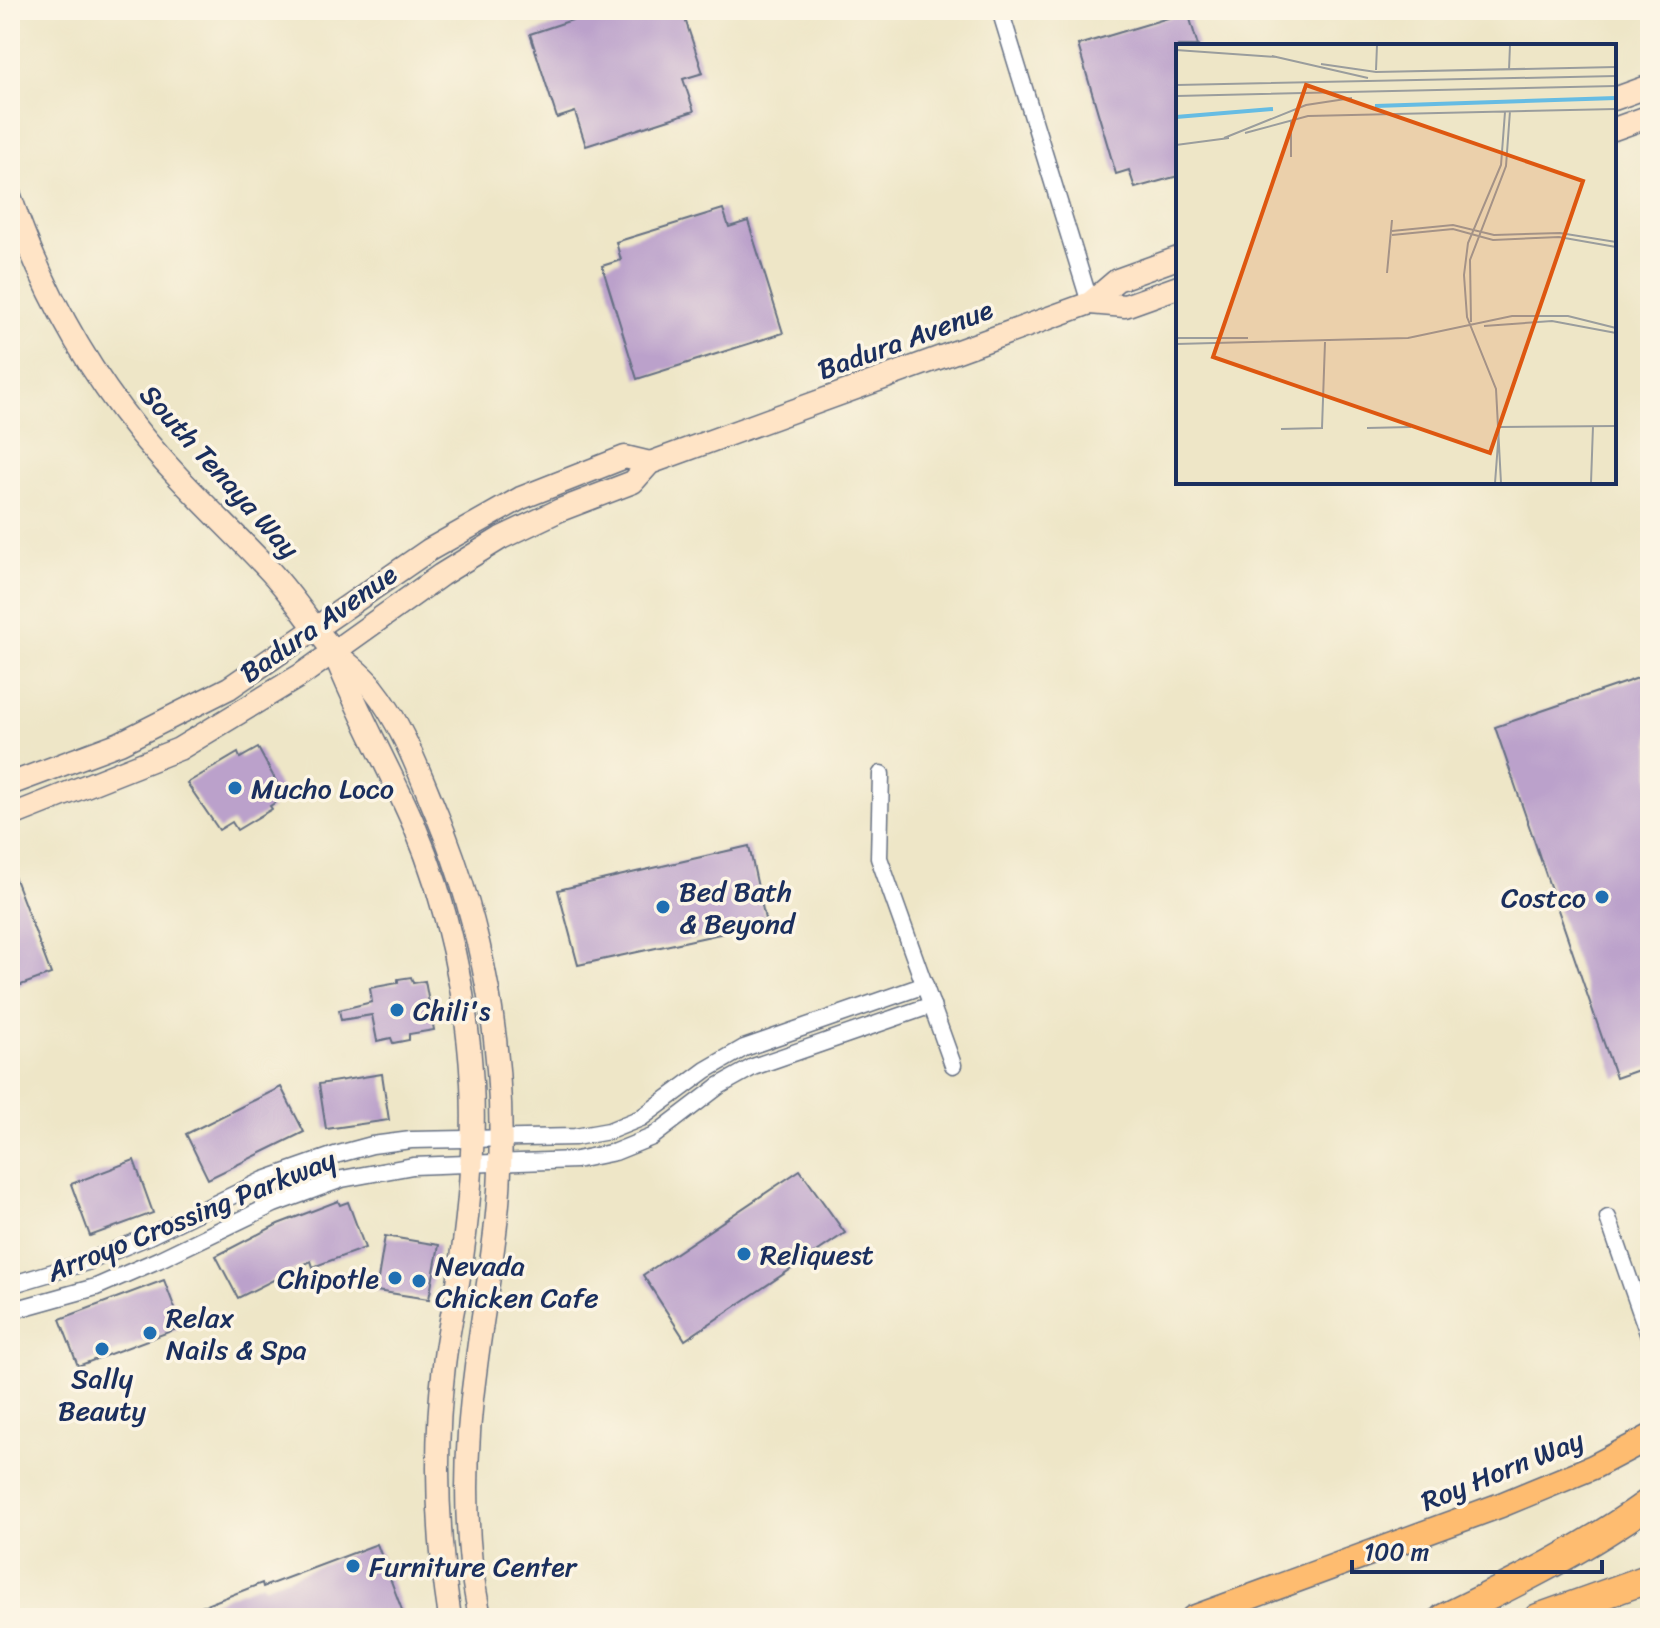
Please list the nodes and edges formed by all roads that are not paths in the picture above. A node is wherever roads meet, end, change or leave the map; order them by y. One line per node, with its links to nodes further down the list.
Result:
1 (1000, 10): 9 (street)
2 (1650, 86): 3 (street)
3 (1616, 98)
4 (1650, 116): 5 (street)
5 (1616, 128)
6 (10, 196): 11 (street, South Tenaya Way)
7 (1176, 259): 9 (street, Badura Avenue)
8 (1176, 288): 9 (street, Badura Avenue)
9 (1090, 303): 10 (street, Badura Avenue)
10 (650, 463): 11 (street, Badura Avenue); 12 (street, Badura Avenue)
11 (317, 629): 12 (street, South Tenaya Way); 14 (street, Badura Avenue)
12 (333, 650): 15 (street, Badura Avenue); 19 (street, South Tenaya Way); 20 (street, South Tenaya Way)
13 (881, 774): 16 (street)
14 (10, 784)
15 (10, 816)
16 (925, 985): 17 (street); 19 (street, Arroyo Crossing Parkway)
17 (932, 1005): 18 (street); 21 (street, Arroyo Crossing Parkway)
18 (953, 1065)
19 (500, 1138): 20 (street, Arroyo Crossing Parkway); 21 (street, South Tenaya Way)
20 (472, 1139): 22 (street, South Tenaya Way); 24 (street, Arroyo Crossing Parkway)
21 (500, 1163): 22 (street, Arroyo Crossing Parkway); 31 (street, South Tenaya Way)
22 (472, 1164): 25 (street, Arroyo Crossing Parkway); 30 (street, South Tenaya Way)
23 (1608, 1218): 26 (street)
24 (10, 1285)
25 (10, 1311)
26 (1650, 1339)
27 (1650, 1437): 32 (main road, Roy Horn Way)
28 (1650, 1502): 33 (highway)
29 (1650, 1578): 34 (highway)
30 (450, 1618)
31 (480, 1618)
32 (1193, 1618)
33 (1444, 1618)
34 (1538, 1618)

